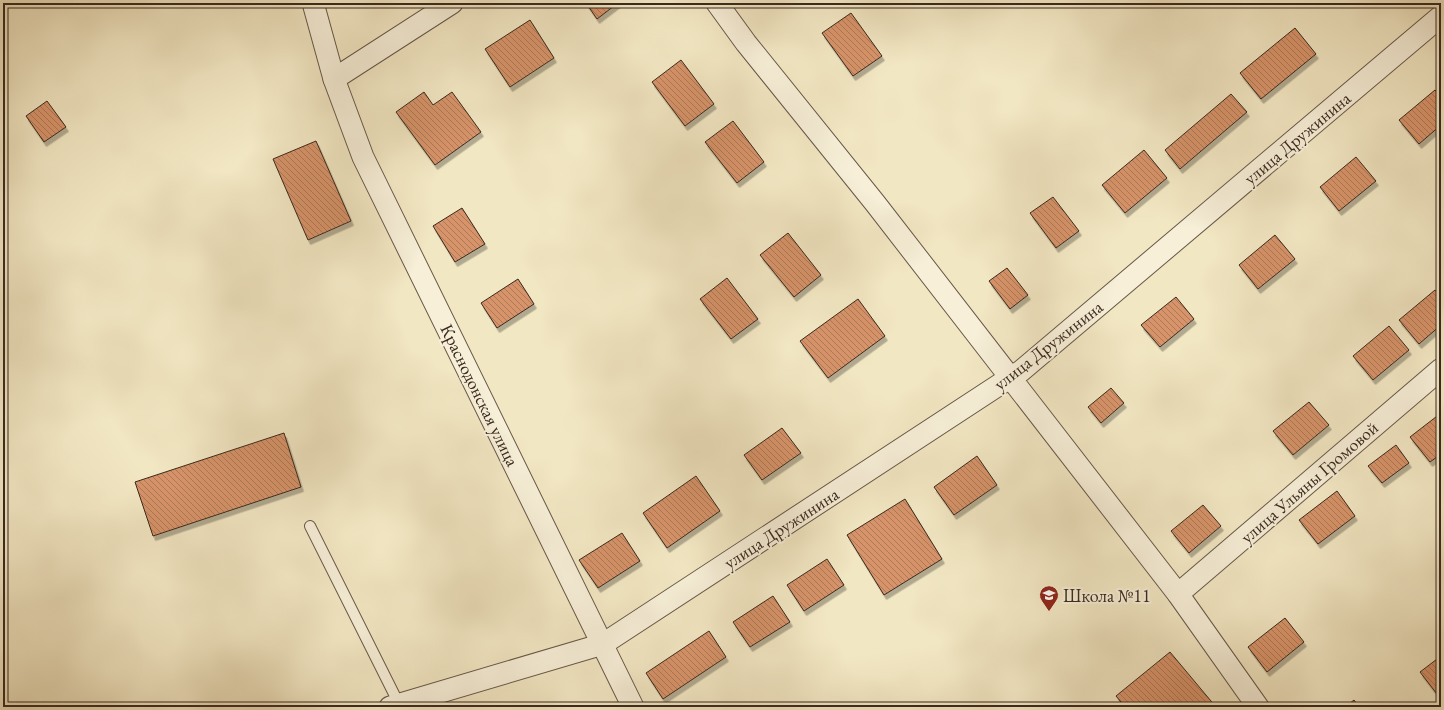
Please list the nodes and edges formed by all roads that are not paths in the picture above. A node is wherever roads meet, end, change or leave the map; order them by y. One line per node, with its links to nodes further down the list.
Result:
1 (313, 3): 5 (street, Краснодонская улица)
2 (452, 3): 5 (street)
3 (717, 3): 7 (street)
4 (1441, 16): 7 (street, улица Дружинина)
5 (334, 79): 10 (street, Краснодонская улица)
6 (1441, 369): 9 (street, улица Ульяны Громовой)
7 (1012, 377): 9 (street); 10 (street, улица Дружинина)
8 (310, 526): 11 (lane)
9 (1178, 594): 13 (street)
10 (603, 644): 11 (street, улица Дружинина); 12 (street, Краснодонская улица)
11 (394, 706)
12 (633, 707)
13 (1258, 707)

